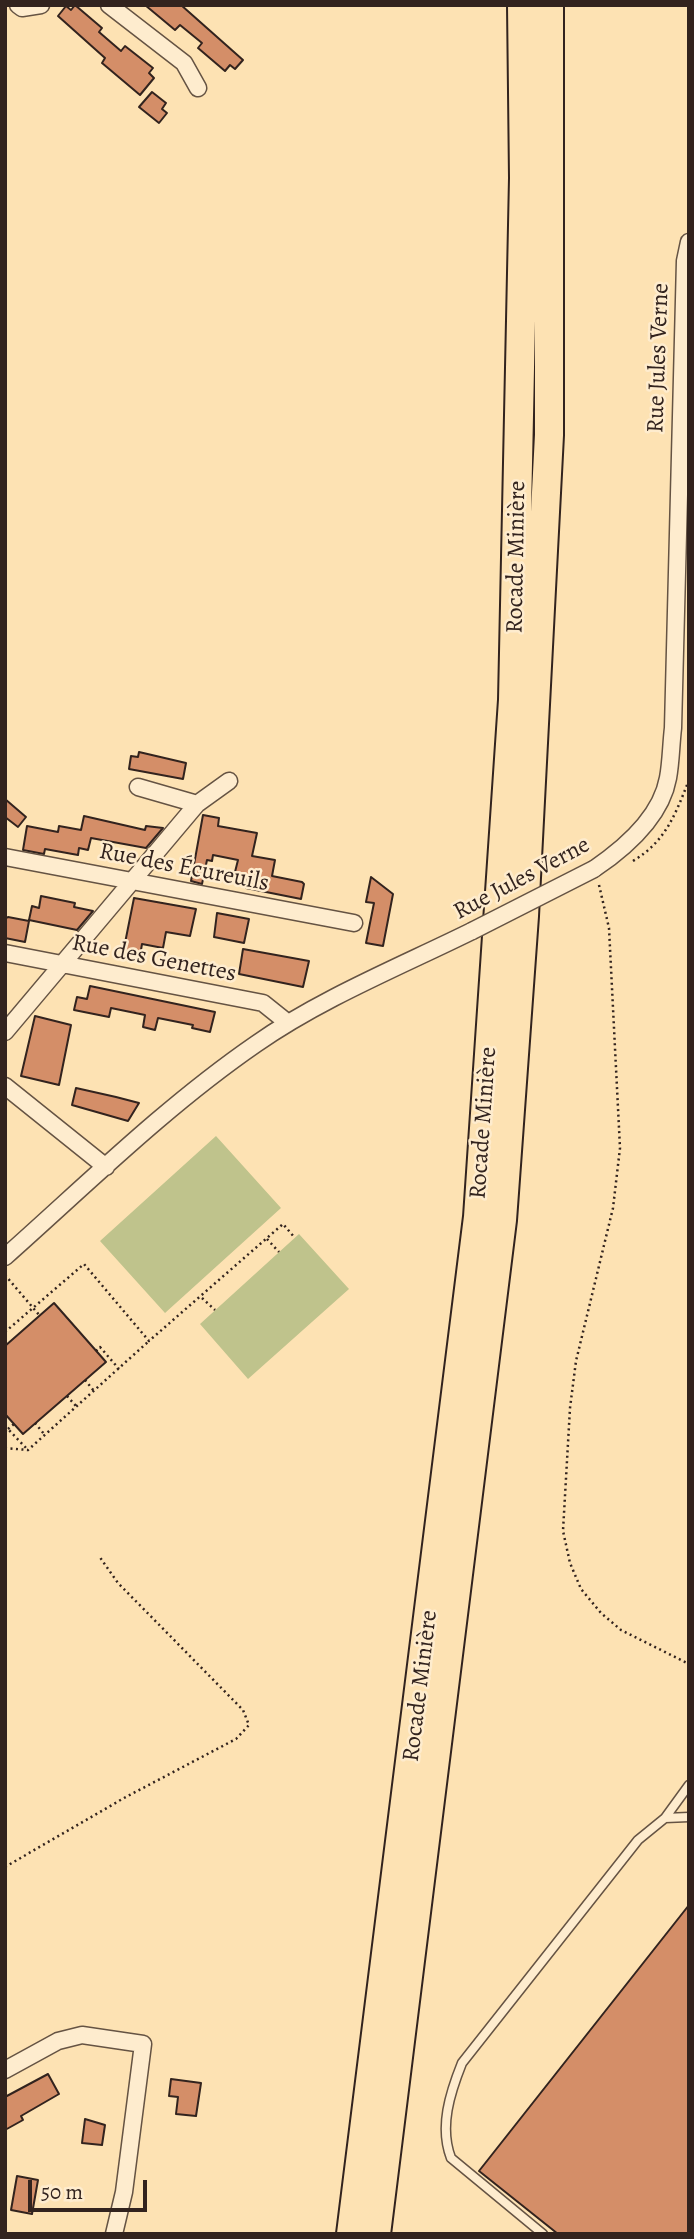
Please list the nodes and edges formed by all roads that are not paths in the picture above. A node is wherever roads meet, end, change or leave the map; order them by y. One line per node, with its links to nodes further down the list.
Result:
1 (18, 5): 2 (street)
2 (41, 5)
3 (109, 5): 6 (street)
4 (522, 5): 26 (highway, Rocade Minière)
5 (549, 5): 27 (highway, Rocade Minière)
6 (198, 88)
7 (689, 242): 16 (street, Rue Jules Verne, bridge)
8 (229, 781): 10 (street)
9 (138, 787): 10 (street)
10 (197, 804): 12 (street)
11 (5, 858): 12 (street, Rue des Écureuils)
12 (134, 881): 13 (street, Rue des Écureuils); 15 (street)
13 (354, 923)
14 (5, 953): 15 (street, Rue des Genettes)
15 (62, 965): 16 (street, Rue des Genettes); 17 (street)
16 (288, 1023): 19 (street, Rue Jules Verne)
17 (5, 1032)
18 (5, 1086): 19 (street)
19 (106, 1167): 20 (street, Rue Jules Verne)
20 (5, 1257)
21 (689, 1785): 23 (lane)
22 (689, 1817): 23 (lane)
23 (665, 1818): 28 (lane)
24 (5, 2070): 25 (street)
25 (114, 2234)
26 (351, 2234)
27 (376, 2234)
28 (543, 2234)

